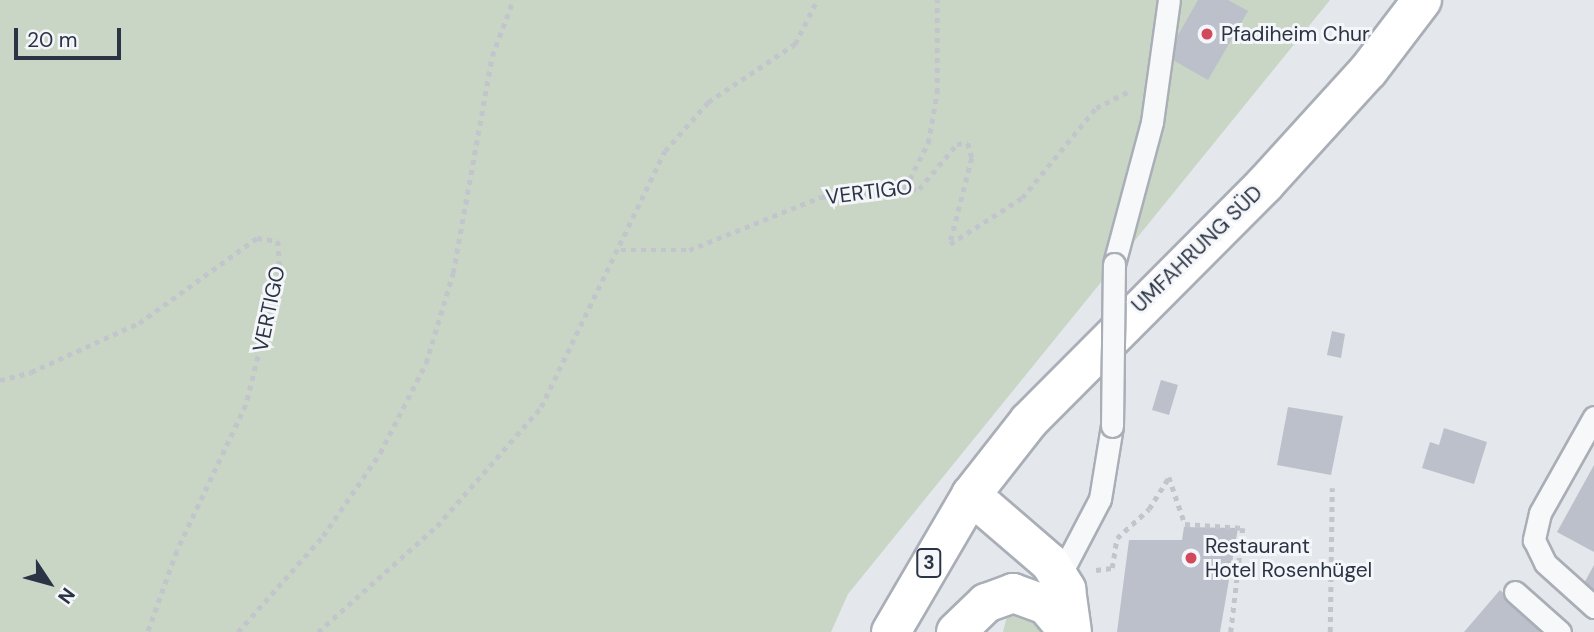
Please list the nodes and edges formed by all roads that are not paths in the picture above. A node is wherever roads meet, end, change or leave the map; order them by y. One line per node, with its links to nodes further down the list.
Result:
1 (1169, 0): 5 (lane, bridge)
2 (1422, 0): 4 (main road, UMFAHRUNG SÜD)
3 (1594, 417): 7 (lane)
4 (971, 495): 5 (main road); 8 (main road, 3)
5 (1050, 590): 9 (main road); 10 (main road)
6 (1515, 592): 11 (lane)
7 (1594, 607)
8 (891, 632)
9 (956, 632)
10 (1071, 632)
11 (1560, 632)

